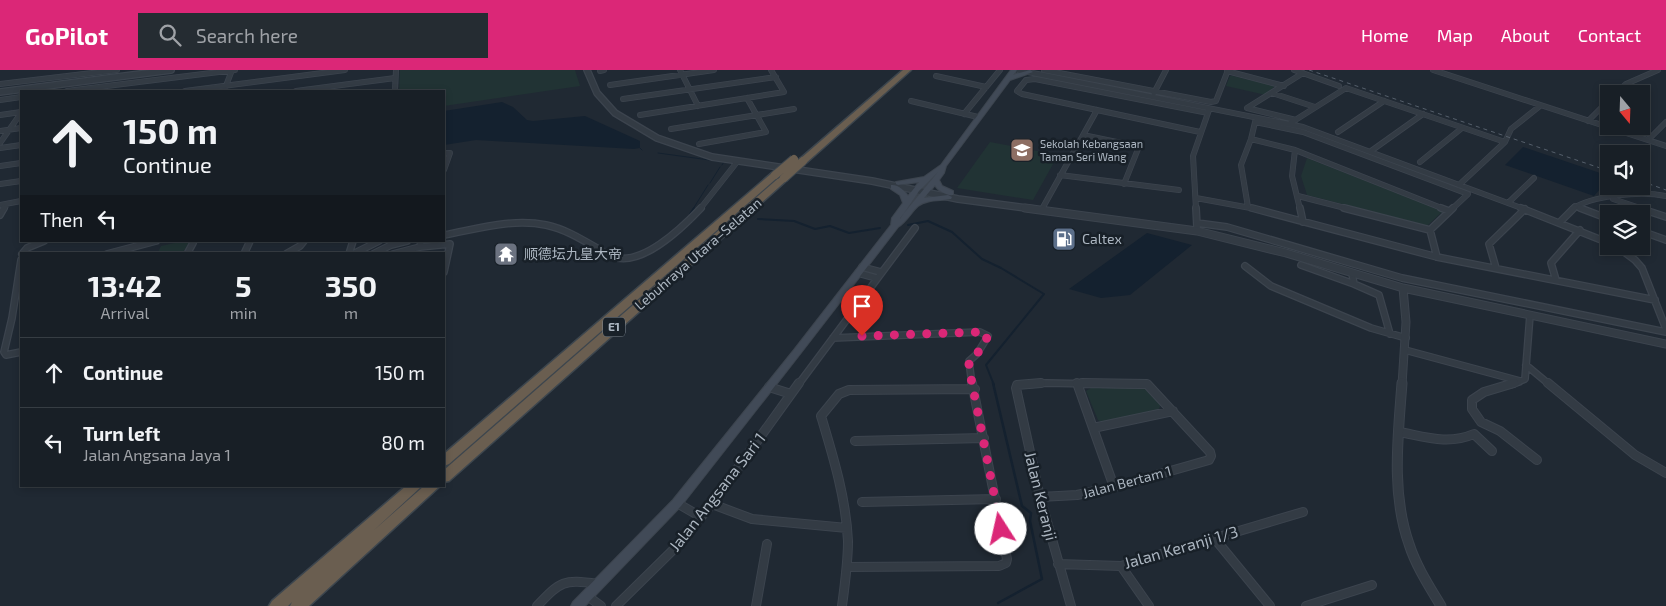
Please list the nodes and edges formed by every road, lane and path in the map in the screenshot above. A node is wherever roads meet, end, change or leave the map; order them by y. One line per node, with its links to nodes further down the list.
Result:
1 (117, 70): 27 (street)
2 (171, 70): 24 (street)
3 (233, 70): 43 (street); 46 (street)
4 (345, 70): 43 (street)
5 (396, 70): 31 (street)
6 (587, 70): 101 (street)
7 (600, 70): 8 (street)
8 (604, 70)
9 (714, 70): 25 (street)
10 (771, 70): 29 (street)
11 (897, 70): 100 (highway, Lebuhraya Utara–Selatan / E1)
12 (907, 70): 100 (highway, Lebuhraya Utara–Selatan / E1)
13 (993, 70): 21 (street)
14 (1014, 70): 32 (main road)
15 (1018, 70): 22 (street)
16 (1044, 70): 51 (street)
17 (1166, 70): 51 (street)
18 (1294, 70): 26 (street)
19 (1433, 70): 62 (street)
20 (1658, 70): 38 (street)
21 (999, 71): 41 (street)
22 (1029, 71): 32 (main road); 54 (street)
23 (1228, 71): 39 (street); 51 (street)
24 (142, 72): 35 (street)
25 (681, 72): 37 (street); 50 (street)
26 (1303, 74): 39 (street); 40 (street)
27 (72, 76): 30 (street); 35 (street)
28 (936, 76): 41 (street)
29 (776, 77): 50 (street); 56 (street)
30 (48, 78): 33 (street); 34 (street)
31 (395, 78): 48 (street); 49 (street)
32 (1009, 78): 75 (main road)
33 (35, 80): 34 (street); 36 (street)
34 (56, 82): 35 (street)
35 (66, 83): 42 (street)
36 (0, 84)
37 (610, 85)
38 (1625, 85)
39 (1284, 86): 53 (street)
40 (1339, 86)
41 (986, 87): 70 (street)
42 (38, 89): 45 (street)
43 (225, 89): 47 (street)
44 (20, 90): 52 (street)
45 (25, 90)
46 (75, 90)
47 (205, 90)
48 (304, 90)
49 (395, 90)
50 (689, 90): 58 (street); 61 (street)
51 (1155, 91): 54 (street)
52 (0, 92)
53 (1272, 93): 63 (street); 77 (street)
54 (1152, 96): 67 (street)
55 (20, 97): 57 (street)
56 (747, 98): 61 (street); 74 (street)
57 (0, 100)
58 (623, 100)
59 (911, 101): 70 (street)
60 (1384, 101): 63 (street); 71 (street); 87 (street)
61 (698, 106): 73 (street)
62 (1540, 106): 78 (street); 91 (street)
63 (1315, 107): 77 (street)
64 (794, 109): 74 (street)
65 (1600, 109): 78 (street)
66 (1097, 110): 67 (street); 86 (street); 88 (street)
67 (1209, 110): 76 (street); 86 (street)
68 (20, 112): 72 (street)
69 (20, 114): 83 (street)
70 (964, 114): 75 (street)
71 (1423, 114): 82 (street); 98 (street)
72 (0, 115)
73 (640, 115)
74 (757, 115): 84 (street); 93 (street)
75 (978, 117): 109 (main road)
76 (1255, 119): 80 (street); 89 (street); 131 (street)
77 (1296, 120): 80 (street)
78 (1588, 121): 90 (street)
79 (1666, 122): 90 (street)
80 (1289, 124): 98 (street)
81 (20, 128): 83 (street)
82 (1462, 128): 91 (street); 102 (street)
83 (10, 129): 85 (street); 92 (street)
84 (671, 129)
85 (0, 131)
86 (1200, 132): 120 (street)
87 (1338, 132)
88 (1083, 135): 106 (street); 112 (street)
89 (1251, 139): 97 (street); 128 (street)
90 (1648, 140): 95 (street)
91 (1505, 142): 114 (street)
92 (0, 143)
93 (699, 144)
94 (20, 145): 96 (street)
95 (1666, 146)
96 (0, 148)
97 (1295, 150): 118 (street); 131 (street)
98 (1371, 151): 114 (street)
99 (445, 153): 105 (street)
100 (799, 160): 107 (highway, Lebuhraya Utara–Selatan / E1, bridge)
101 (737, 162): 113 (street); 143 (street)
102 (1420, 162)
103 (20, 163): 104 (street)
104 (0, 166)
105 (445, 167)
106 (1060, 175): 112 (street); 129 (street)
107 (779, 177): 200 (highway, Lebuhraya Utara–Selatan / E1); 203 (highway, Lebuhraya Utara–Selatan / E1)
108 (1534, 178): 123 (street)
109 (931, 179): 113 (main road); 115 (main road); 117 (main road)
110 (20, 181): 111 (street)
111 (0, 184)
112 (1124, 184): 116 (street)
113 (896, 185): 115 (street); 125 (main road)
114 (1459, 185): 123 (street)
115 (922, 190): 117 (street); 125 (main road)
116 (1179, 190)
117 (949, 195): 125 (main road); 129 (street)
118 (1298, 196): 135 (street); 139 (street)
119 (1666, 196): 121 (street)
120 (1196, 198): 128 (street); 137 (street)
121 (1611, 198): 127 (street); 134 (street)
122 (20, 201): 124 (street)
123 (1508, 203): 130 (street)
124 (7, 204): 126 (street); 132 (street)
125 (911, 204): 167 (main road)
126 (0, 205)
127 (1575, 206): 133 (street); 136 (street)
128 (1248, 207): 135 (street)
129 (1042, 209): 141 (street)
130 (1525, 209): 136 (street); 166 (street)
131 (1449, 211): 139 (street)
132 (0, 215)
133 (1600, 216)
134 (1666, 217)
135 (1303, 222): 162 (street)
136 (1560, 222): 140 (street)
137 (1197, 223): 141 (street); 180 (street)
138 (915, 228): 168 (street, Jalan Angsana Sari 1)
139 (1430, 230): 162 (street)
140 (1580, 230): 144 (street); 172 (street)
141 (1197, 231): 169 (street)
142 (1650, 234): 145 (street)
143 (445, 235)
144 (1600, 238)
145 (1666, 240)
146 (42, 242): 153 (street)
147 (152, 242): 155 (street)
148 (303, 242): 157 (street)
149 (378, 242): 158 (street)
150 (403, 242): 159 (street)
151 (193, 243): 156 (street)
152 (420, 244): 160 (street); 165 (street)
153 (27, 248): 154 (street)
154 (24, 252)
155 (115, 252)
156 (188, 252)
157 (290, 252)
158 (355, 252)
159 (377, 252)
160 (398, 252)
161 (1628, 255): 176 (street)
162 (1437, 257): 166 (street)
163 (1302, 264): 173 (street)
164 (1245, 266): 182 (street)
165 (445, 267)
166 (1496, 268): 172 (street)
167 (860, 270): 168 (street); 171 (street); 191 (main road)
168 (881, 272): 171 (street, Jalan Angsana Sari 1)
169 (1352, 273): 173 (street); 175 (street)
170 (20, 275): 174 (street)
171 (876, 278): 183 (street, Jalan Angsana Sari 1)
172 (1556, 280): 176 (street)
173 (1354, 284): 182 (street)
174 (20, 285): 179 (street)
175 (1404, 288): 177 (street); 184 (street)
176 (1655, 300): 180 (street)
177 (1530, 315): 185 (street); 188 (street)
178 (20, 316): 179 (street)
179 (12, 318): 187 (street)
180 (1666, 331)
181 (980, 332): 183 (street); 192 (street)
182 (1390, 334): 184 (street)
183 (833, 338): 193 (street, Jalan Angsana Sari 1)
184 (1406, 338): 186 (street)
185 (1666, 344)
186 (1404, 350): 189 (street); 196 (street)
187 (20, 352)
188 (1526, 366): 189 (street); 202 (street)
189 (1520, 381): 201 (street)
190 (1077, 383): 194 (street); 195 (street); 207 (street, Jalan Keranji)
191 (769, 387): 193 (street); 210 (main road)
192 (975, 389): 197 (street); 214 (street)
193 (791, 394): 211 (street, Jalan Angsana Sari 1)
194 (1173, 410): 195 (street); 206 (street, Jalan Bertam 1)
195 (1093, 428): 206 (street)
196 (1399, 432): 199 (street); 235 (street)
197 (984, 438): 198 (street); 208 (street)
198 (855, 441)
199 (1492, 451)
200 (445, 460)
201 (1537, 460)
202 (1666, 473)
203 (445, 476)
204 (414, 487): 223 (highway)
205 (432, 487): 224 (highway)
206 (1114, 487): 207 (street, Jalan Bertam 1)
207 (1040, 497): 217 (street, Jalan Keranji)
208 (996, 499): 209 (street); 219 (street)
209 (862, 502)
210 (677, 504): 213 (street); 220 (main road)
211 (712, 504): 213 (street, Jalan Angsana Sari 1); 214 (street)
212 (1303, 512): 215 (street, Jalan Keranji 1/3)
213 (701, 517): 228 (street, Jalan Angsana Sari 1)
214 (847, 528): 219 (street)
215 (1215, 539): 218 (street, Jalan Keranji 1/3); 233 (street)
216 (766, 544): 229 (street)
217 (1058, 564): 218 (street, Jalan Keranji 1/3); 231 (street, Jalan Keranji)
218 (1121, 566): 232 (street)
219 (847, 567): 230 (street)
220 (598, 584): 222 (main road); 225 (street)
221 (1372, 585): 234 (street)
222 (586, 596): 226 (main road); 227 (street)
223 (277, 606)
224 (298, 606)
225 (537, 606)
226 (577, 606)
227 (601, 606)
228 (616, 606)
229 (756, 606)
230 (842, 606)
231 (1071, 606)
232 (1149, 606)
233 (1270, 606)
234 (1306, 606)
235 (1440, 606)

